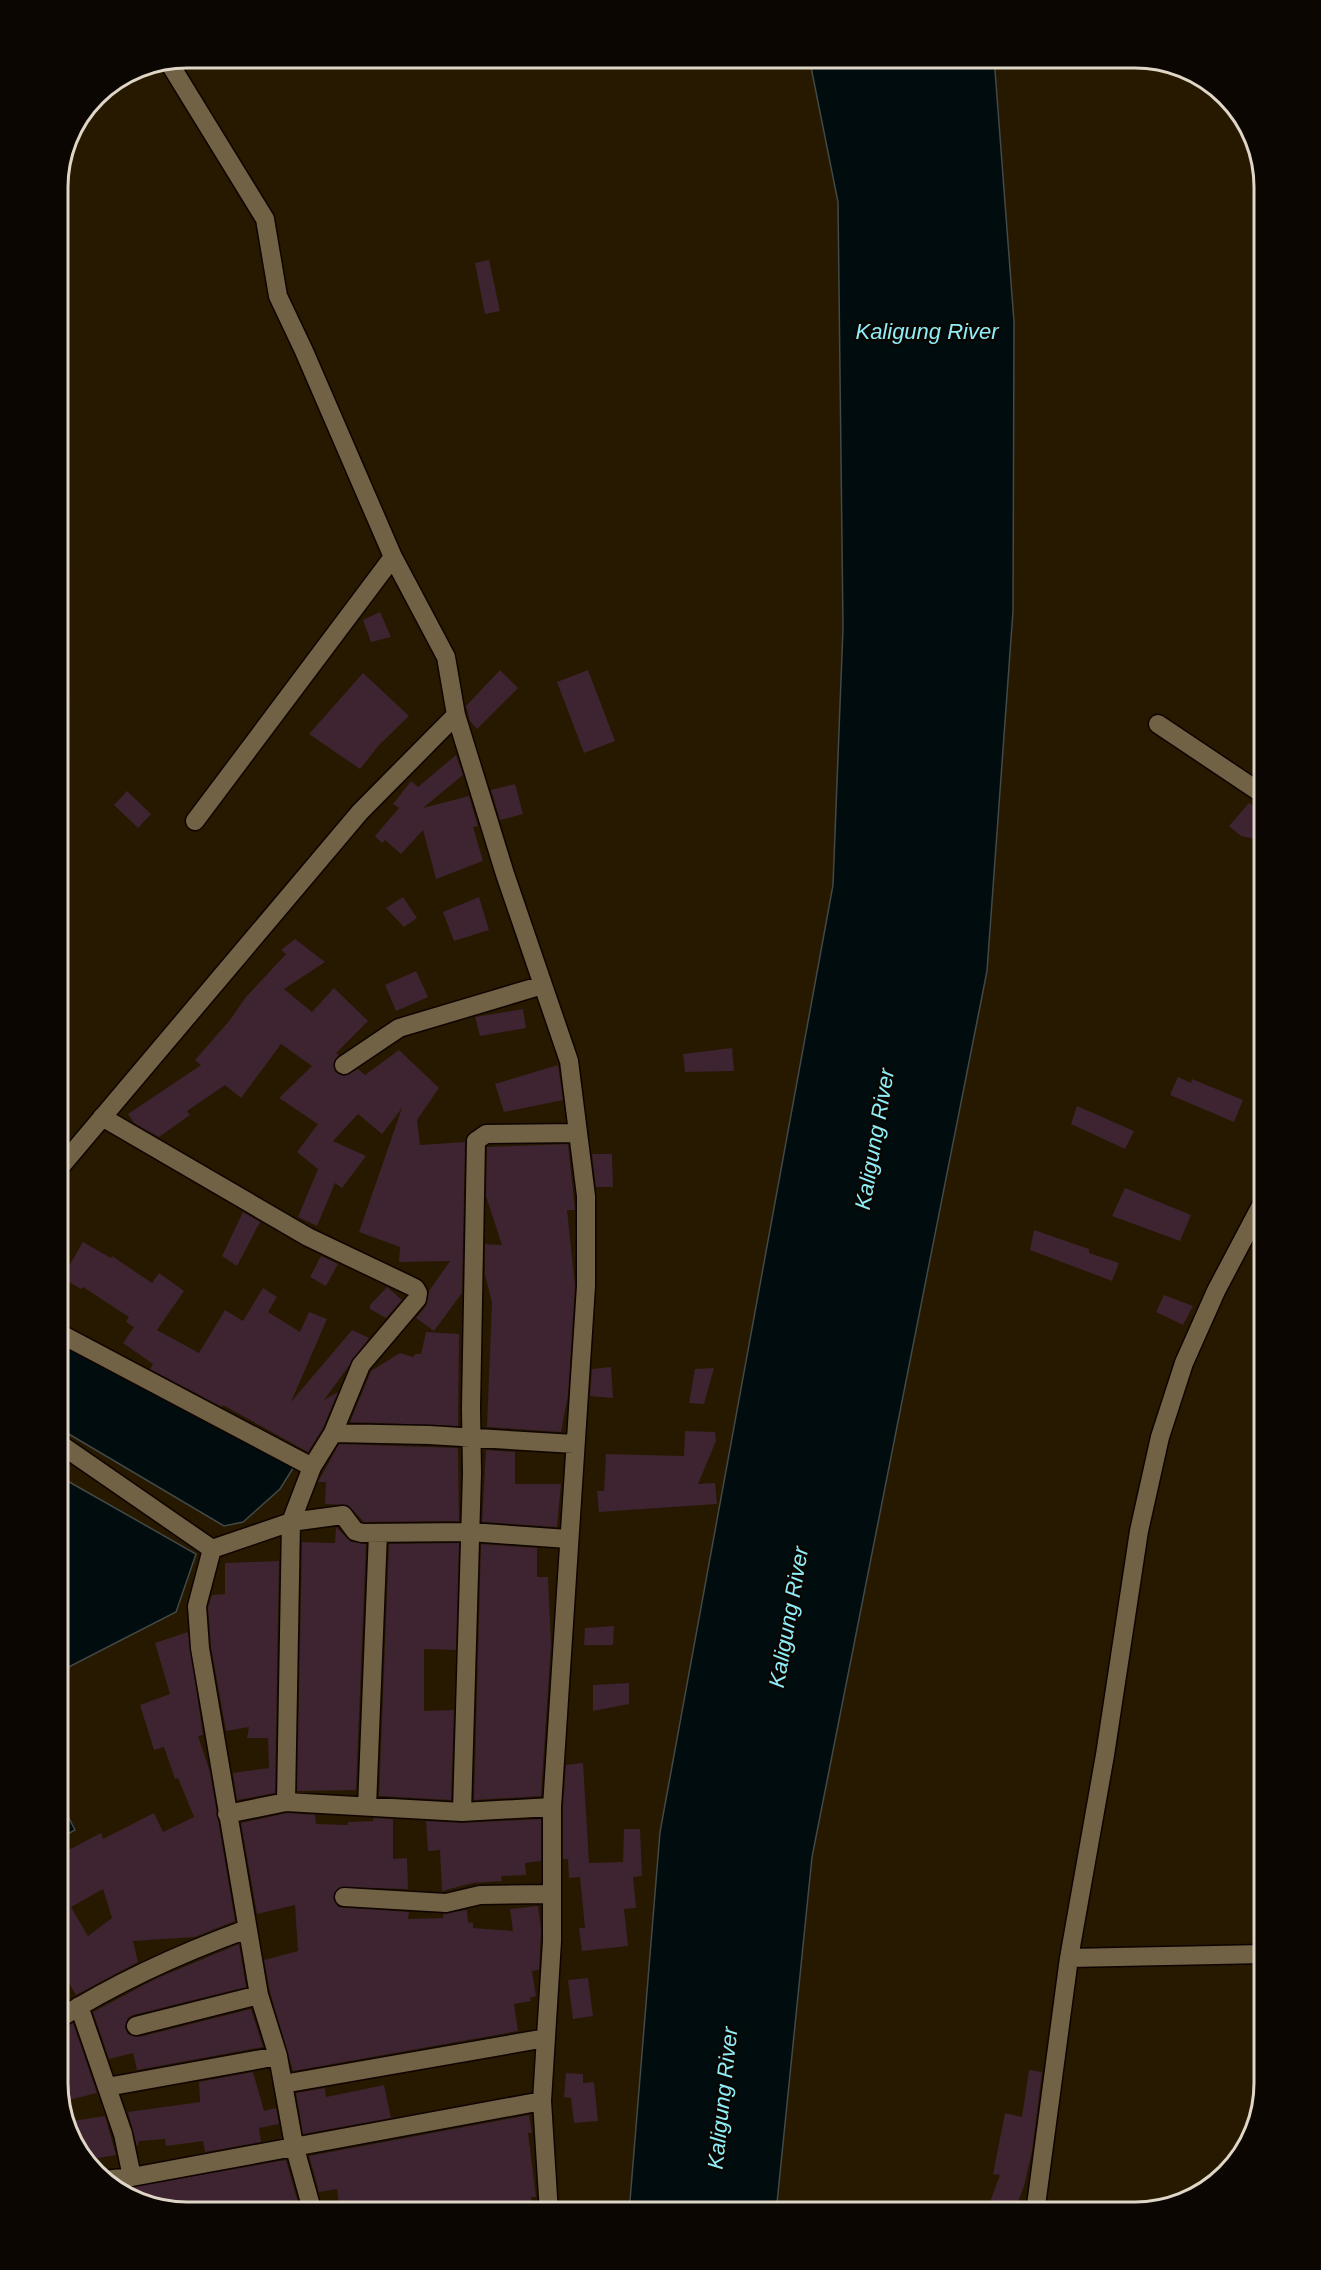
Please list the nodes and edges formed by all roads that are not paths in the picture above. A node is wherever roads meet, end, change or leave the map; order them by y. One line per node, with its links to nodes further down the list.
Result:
1 (173, 69): 2 (street)
2 (393, 557): 3 (street); 6 (street)
3 (455, 709): 7 (street); 9 (street)
4 (1158, 724): 5 (street)
5 (1253, 788)
6 (195, 821)
7 (543, 985): 8 (street); 10 (street)
8 (344, 1065)
9 (102, 1117): 11 (street); 14 (street)
10 (577, 1133): 15 (street); 16 (street)
11 (68, 1158)
12 (1253, 1221): 33 (street)
13 (68, 1338): 18 (street)
14 (333, 1433): 15 (street); 18 (street)
15 (472, 1439): 16 (street); 20 (street)
16 (574, 1444): 22 (street)
17 (68, 1450): 23 (street)
18 (312, 1467): 19 (street)
19 (291, 1522): 21 (street); 23 (street); 24 (street)
20 (470, 1532): 21 (street); 22 (street); 27 (street)
21 (378, 1533): 26 (street)
22 (568, 1539): 25 (street)
23 (212, 1549): 28 (street)
24 (286, 1802): 26 (street); 28 (street)
25 (552, 1806): 27 (street); 29 (street)
26 (367, 1807): 27 (street)
27 (462, 1812)
28 (227, 1814): 31 (street)
29 (552, 1894): 30 (street); 38 (street)
30 (344, 1898)
31 (247, 1929): 34 (street); 35 (street)
32 (1253, 1954): 33 (street)
33 (1069, 1958): 48 (street)
34 (259, 1995): 37 (street); 39 (street)
35 (79, 2006): 36 (street); 41 (street)
36 (68, 2013)
37 (136, 2026)
38 (546, 2038): 40 (street); 42 (street)
39 (278, 2056): 40 (street); 41 (street)
40 (283, 2084): 43 (street)
41 (107, 2088): 44 (street)
42 (542, 2102): 43 (street); 47 (street)
43 (294, 2145): 44 (street); 46 (street)
44 (132, 2177): 45 (street)
45 (115, 2179)
46 (309, 2202)
47 (548, 2202)
48 (1036, 2202)

